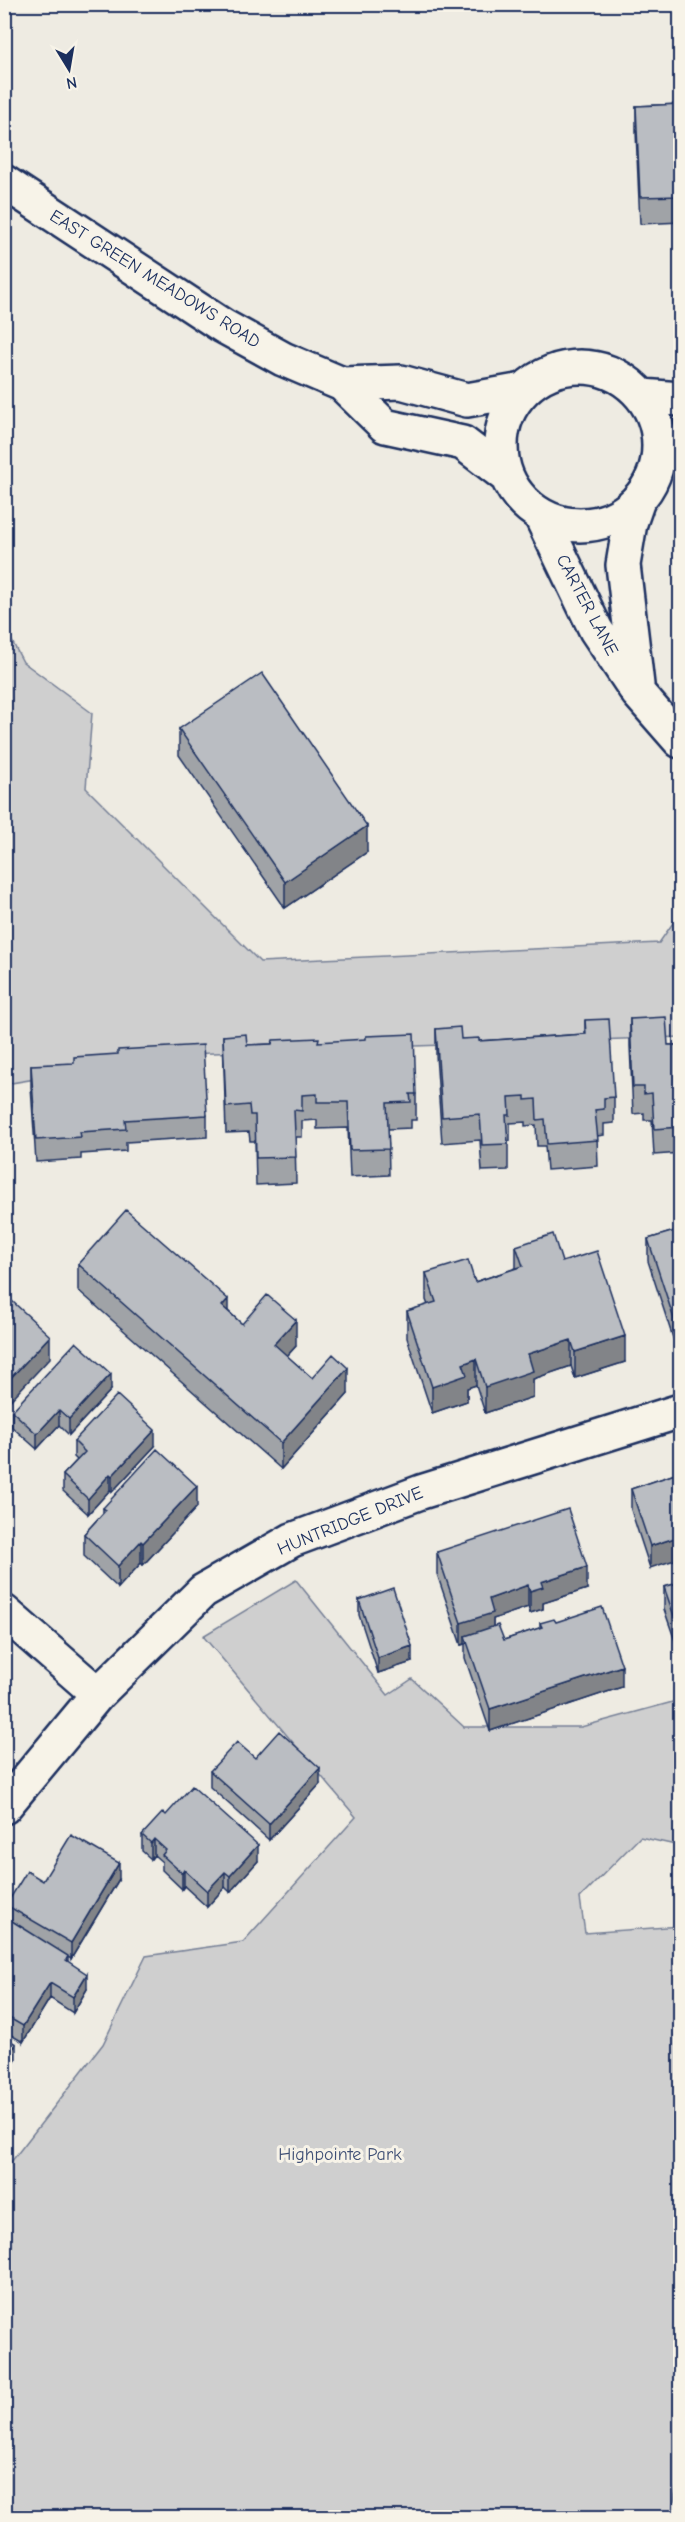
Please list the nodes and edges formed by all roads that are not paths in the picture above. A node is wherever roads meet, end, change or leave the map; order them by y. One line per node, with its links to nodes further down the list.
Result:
1 (4, 182): 2 (street, EAST GREEN MEADOWS ROAD)
2 (342, 384): 3 (street, EAST GREEN MEADOWS ROAD); 6 (street, EAST GREEN MEADOWS ROAD)
3 (523, 390): 4 (street); 6 (street)
4 (642, 396): 5 (street); 7 (street)
5 (681, 399)
6 (506, 476): 8 (street)
7 (658, 480): 8 (street); 9 (street, CARTER LANE)
8 (541, 516): 9 (street, CARTER LANE)
9 (638, 693): 10 (street, CARTER LANE)
10 (681, 741)
11 (681, 1411): 13 (street, HUNTRIDGE DRIVE)
12 (4, 1612): 13 (street)
13 (99, 1694): 14 (street, HUNTRIDGE DRIVE)
14 (4, 1806)

